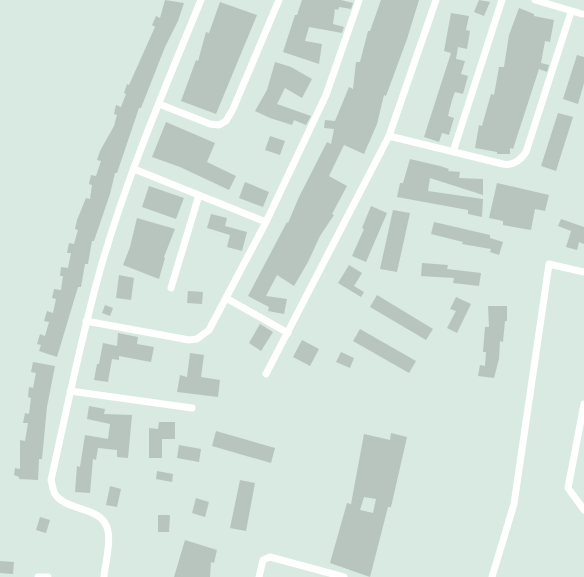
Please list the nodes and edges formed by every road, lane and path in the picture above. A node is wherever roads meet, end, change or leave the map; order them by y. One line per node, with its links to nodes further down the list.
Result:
1 (201, 0): 9 (street)
2 (279, 0): 9 (street)
3 (359, 0): 14 (street)
4 (436, 0): 10 (street)
5 (502, 0): 11 (street)
6 (535, 0): 7 (street)
7 (571, 12): 8 (street); 11 (street)
8 (583, 15)
9 (159, 104): 12 (street)
10 (389, 136): 11 (street); 19 (street)
11 (453, 152)
12 (134, 169): 13 (street); 18 (street)
13 (199, 195): 14 (street); 16 (street)
14 (266, 222): 17 (street)
15 (584, 272): 30 (street)
16 (171, 288)
17 (226, 298): 18 (street); 19 (street)
18 (86, 321): 21 (street)
19 (288, 333): 20 (street)
20 (266, 374)
21 (70, 391): 23 (street); 27 (street)
22 (584, 404): 24 (street)
23 (192, 408)
24 (584, 510)
25 (38, 577): 26 (street)
26 (48, 577)
27 (104, 577)
28 (259, 577): 29 (street)
29 (344, 577)
30 (492, 577)

